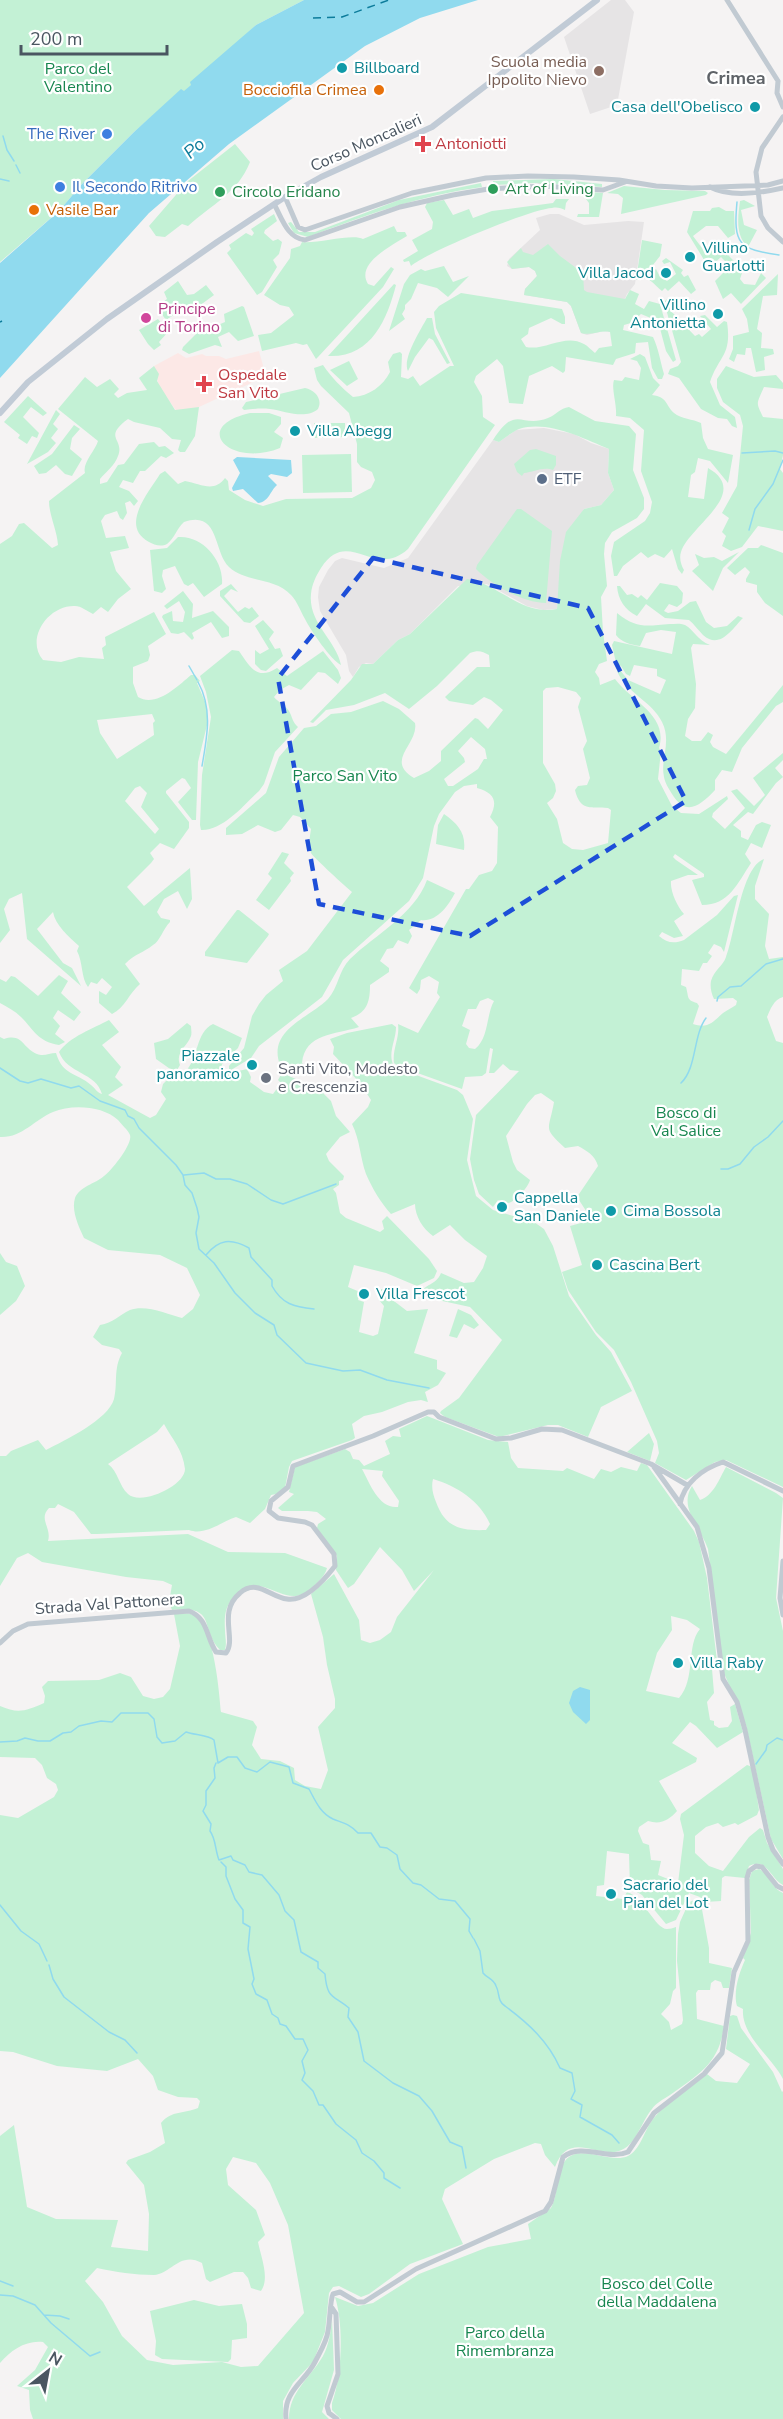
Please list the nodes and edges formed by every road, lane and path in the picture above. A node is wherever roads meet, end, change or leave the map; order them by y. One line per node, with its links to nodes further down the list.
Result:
1 (597, 0): 14 (main road, Corso Moncalieri)
2 (727, 0): 3 (street)
3 (780, 81): 5 (street)
4 (783, 92): 5 (street)
5 (779, 98): 6 (street)
6 (783, 107)
7 (783, 117): 9 (street)
8 (783, 126): 9 (street)
9 (775, 130): 12 (street)
10 (783, 181): 12 (street)
11 (625, 182): 12 (street); 14 (street); 15 (street)
12 (757, 188): 13 (street); 16 (street)
13 (783, 188)
14 (285, 197): 15 (main road, Corso Moncalieri)
15 (274, 204): 17 (main road, Corso Moncalieri)
16 (783, 242)
17 (0, 413)
18 (651, 1464): 19 (street); 21 (street); 24 (street, Strada Val Pattonera)
19 (687, 1485): 20 (street); 21 (street)
20 (783, 1491)
21 (680, 1504): 25 (street)
22 (783, 1561): 23 (street)
23 (783, 1615)
24 (0, 1642)
25 (783, 1864)
26 (783, 1889): 27 (street)
27 (332, 2308): 28 (street); 29 (street)
28 (286, 2419)
29 (337, 2419)

